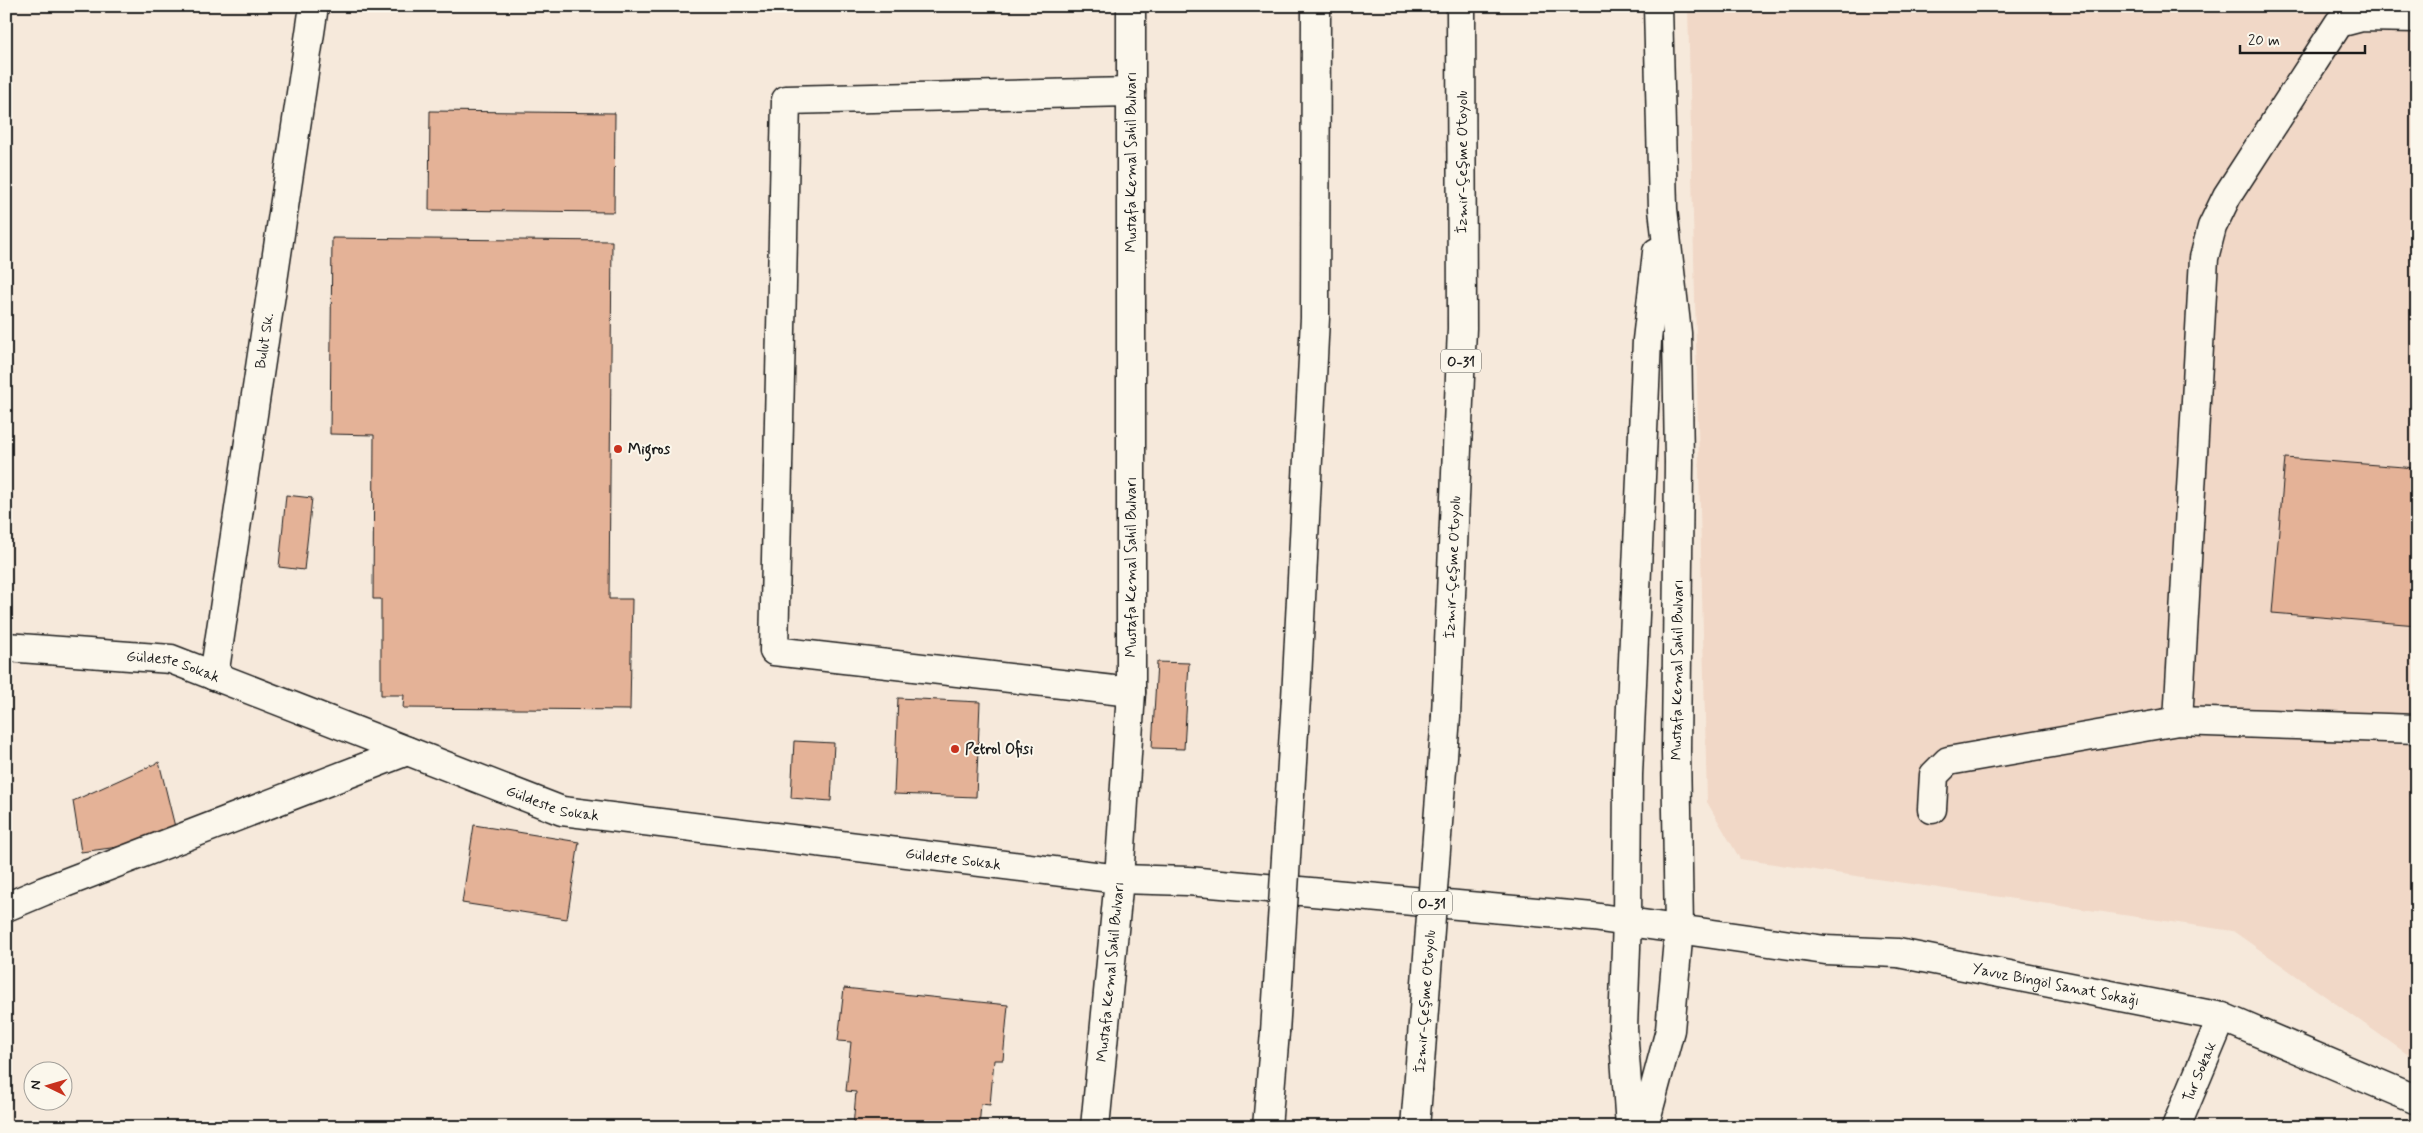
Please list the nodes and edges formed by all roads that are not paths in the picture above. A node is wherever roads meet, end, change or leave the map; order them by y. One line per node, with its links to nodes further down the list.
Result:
1 (314, 6): 10 (main road, Bulut Sk.)
2 (1131, 6): 7 (main road, Mustafa Kemal Sahil Bulvarı)
3 (1316, 6): 23 (main road, bridge)
4 (1461, 6): 24 (main road, İzmir-Çeşme Otoyolu / O-31, bridge)
5 (1658, 6): 8 (main road, Mustafa Kemal Sahil Bulvarı)
6 (2417, 18): 12 (main road)
7 (1131, 92): 11 (main road, Mustafa Kemal Sahil Bulvarı); 11 (main road)
8 (1663, 209): 18 (main road, Mustafa Kemal Sahil Bulvarı); 19 (main road, Mustafa Kemal Sahil Bulvarı)
9 (6, 647): 10 (main road, Güldeste Sokak)
10 (214, 676): 14 (main road, Güldeste Sokak)
11 (1131, 692): 16 (main road, Mustafa Kemal Sahil Bulvarı)
12 (2178, 721): 13 (main road); 15 (main road)
13 (2417, 730)
14 (407, 751): 16 (main road, Güldeste Sokak); 17 (main road)
15 (1932, 809)
16 (1119, 879): 18 (main road, Güldeste Sokak); 22 (main road, Mustafa Kemal Sahil Bulvarı)
17 (6, 907)
18 (1627, 921): 19 (main road, Yavuz Bingöl Sanat Sokağı); 25 (main road, Mustafa Kemal Sahil Bulvarı)
19 (1679, 928): 20 (main road, Yavuz Bingöl Sanat Sokağı); 26 (main road, Mustafa Kemal Sahil Bulvarı)
20 (2222, 1017): 21 (main road, Yavuz Bingöl Sanat Sokağı); 27 (main road, Tur Sokak)
21 (2417, 1100)
22 (1095, 1127)
23 (1267, 1127)
24 (1415, 1127)
25 (1630, 1127)
26 (1644, 1127)
27 (2176, 1127)

